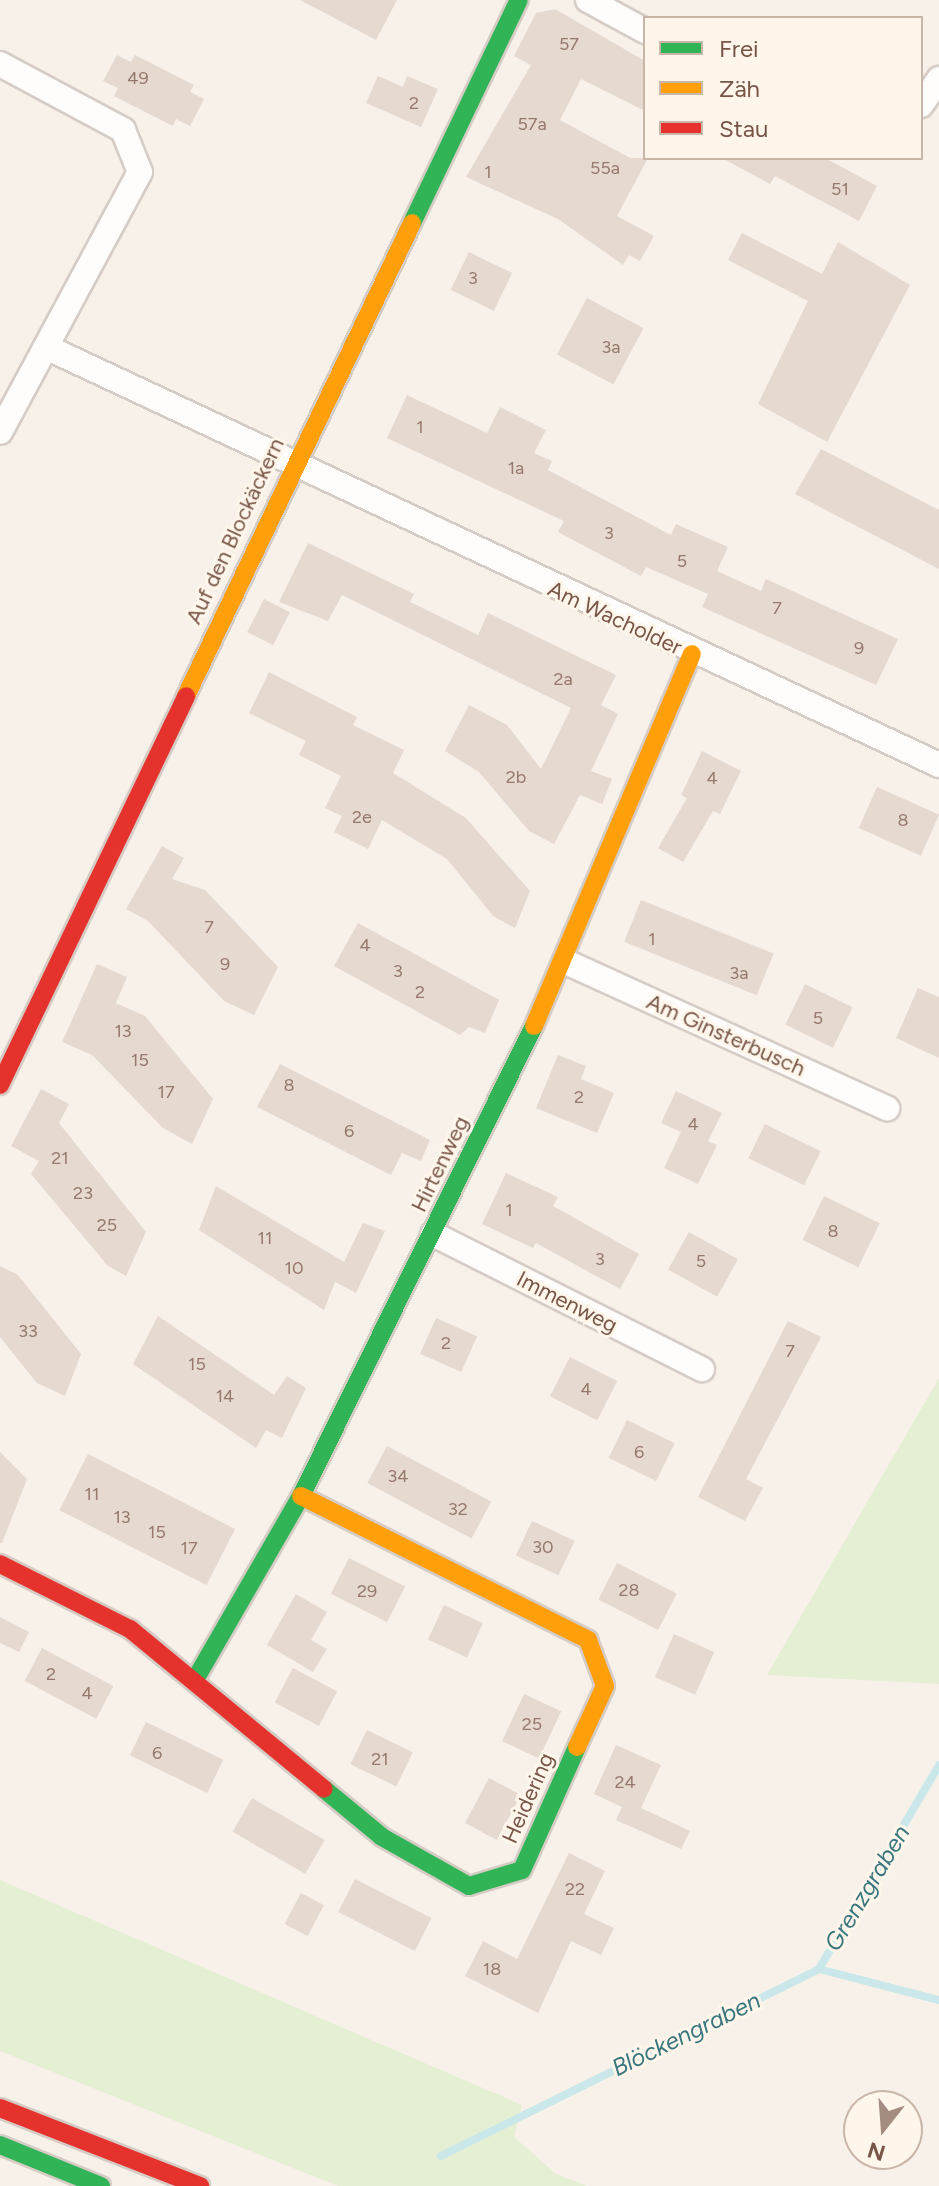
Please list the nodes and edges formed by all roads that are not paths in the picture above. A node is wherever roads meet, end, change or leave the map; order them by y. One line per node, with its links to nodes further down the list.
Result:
1 (519, 0): 9 (main road, Auf den Blockäckern)
2 (588, 0): 3 (street)
3 (643, 30)
4 (0, 64): 7 (street)
5 (939, 79): 6 (street)
6 (923, 102)
7 (46, 347): 8 (street); 9 (street, Am Wacholder)
8 (0, 432)
9 (293, 464): 10 (street, Am Wacholder); 13 (main road, Auf den Blockäckern)
10 (692, 654): 11 (street, Am Wacholder); 12 (main road, Hirtenweg)
11 (939, 765)
12 (566, 962): 14 (street, Am Ginsterbusch); 15 (main road, Hirtenweg)
13 (0, 1085)
14 (887, 1108)
15 (433, 1234): 16 (street, Immenweg); 17 (main road, Hirtenweg)
16 (702, 1369)
17 (301, 1496): 19 (main road, Hirtenweg); 19 (main road, Heidering)
18 (0, 1564): 19 (main road, Heidering)
19 (196, 1678)
20 (0, 2108): 23 (main road)
21 (0, 2145): 22 (main road)
22 (101, 2186)
23 (200, 2186)

